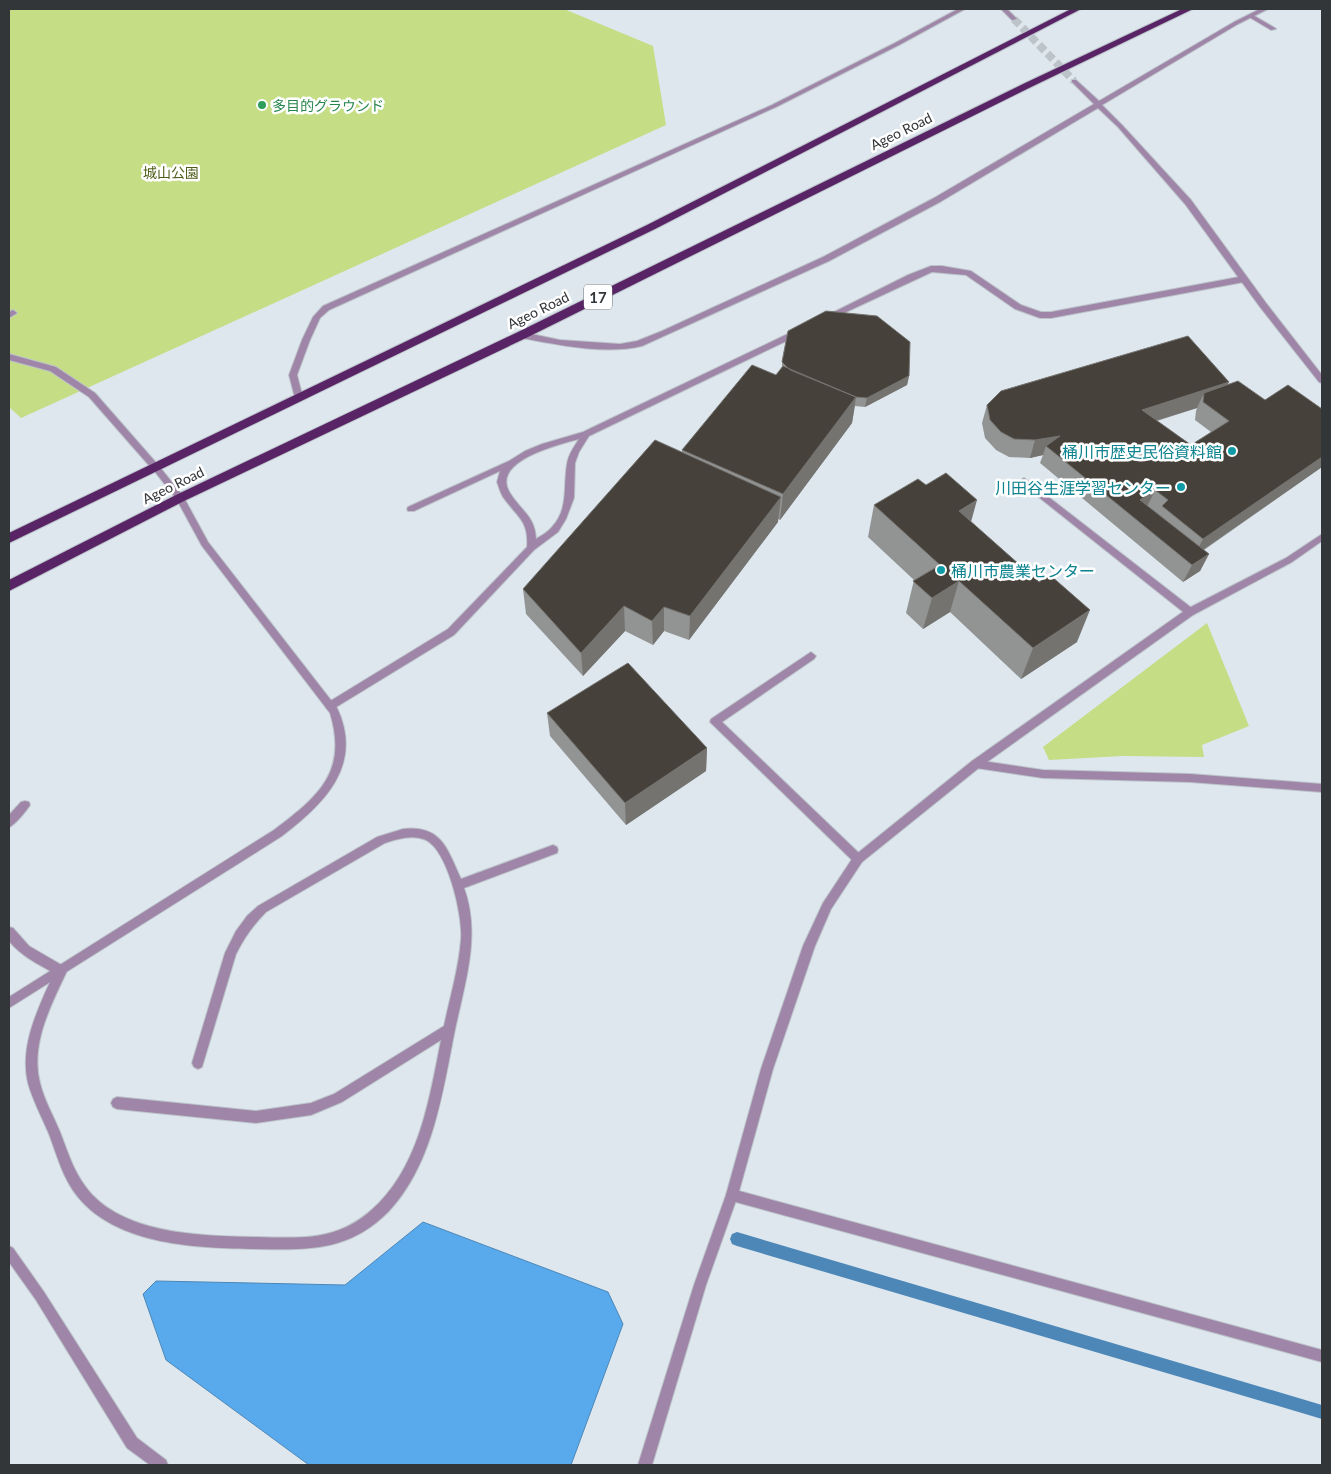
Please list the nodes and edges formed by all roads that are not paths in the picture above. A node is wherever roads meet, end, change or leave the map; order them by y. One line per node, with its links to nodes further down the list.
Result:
1 (962, 9): 17 (street)
2 (1004, 9): 7 (street)
3 (1077, 9): 17 (highway, Ageo Road / 17)
4 (1189, 9): 14 (highway, Ageo Road / 17)
5 (1265, 9): 6 (street)
6 (1251, 16): 8 (street); 10 (street)
7 (1014, 19)
8 (1273, 29)
9 (1074, 81): 10 (street)
10 (1098, 104): 11 (street); 14 (street)
11 (1244, 279): 12 (street); 16 (street)
12 (814, 323)
13 (806, 328): 18 (street)
14 (522, 335): 22 (highway, Ageo Road / 17)
15 (9, 357): 20 (street)
16 (1322, 380)
17 (299, 398): 20 (highway, Ageo Road / 17)
18 (586, 434): 19 (street); 26 (street)
19 (512, 462): 23 (street); 26 (street)
20 (156, 468): 22 (street); 25 (highway, Ageo Road / 17)
21 (1024, 481): 28 (street)
22 (180, 498): 27 (highway, Ageo Road / 17); 30 (street)
23 (412, 508)
24 (1322, 537): 28 (street)
25 (9, 538)
26 (531, 548): 30 (street)
27 (9, 586)
28 (1190, 612): 31 (street)
29 (811, 656): 36 (street)
30 (330, 706): 39 (street)
31 (976, 764): 32 (street); 36 (street)
32 (1322, 788)
33 (25, 805): 34 (street)
34 (9, 822)
35 (553, 850): 37 (street)
36 (858, 859): 44 (street)
37 (458, 885): 41 (street); 42 (street)
38 (9, 932): 39 (street)
39 (61, 970): 40 (street); 41 (street)
40 (9, 1003)
41 (448, 1029): 43 (street)
42 (198, 1063)
43 (117, 1103)
44 (732, 1195): 46 (street); 48 (street)
45 (9, 1252): 47 (street)
46 (1322, 1356)
47 (161, 1465)
48 (645, 1465)

